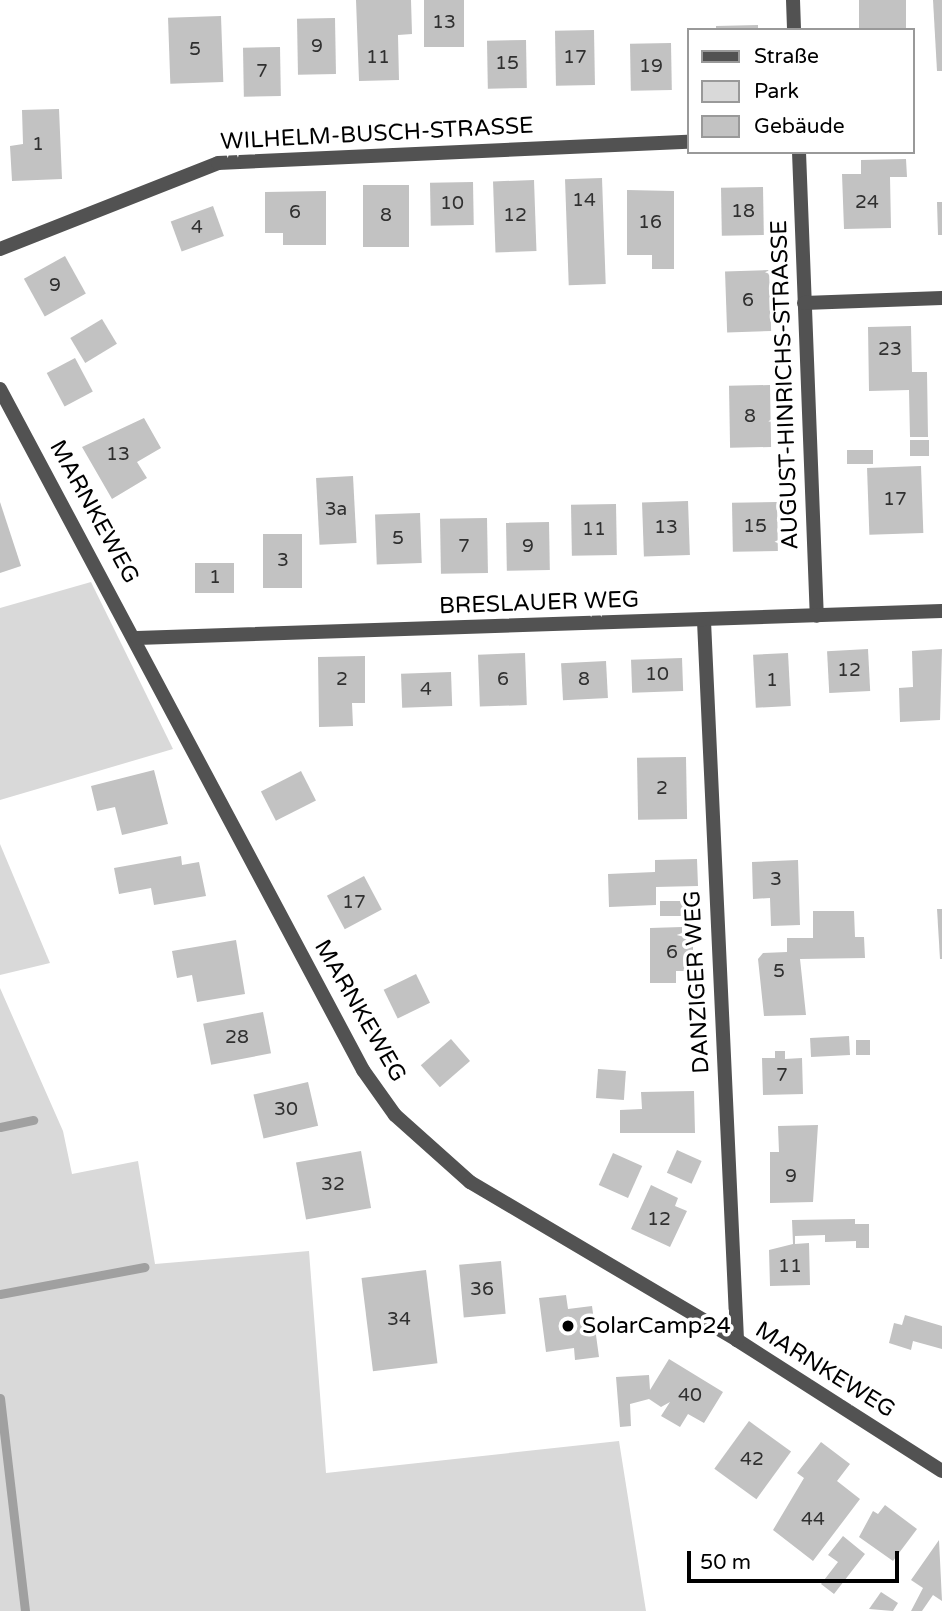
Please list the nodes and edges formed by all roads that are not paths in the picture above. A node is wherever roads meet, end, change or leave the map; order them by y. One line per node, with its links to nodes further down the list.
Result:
1 (793, 0): 2 (street)
2 (794, 28)
3 (687, 142): 5 (street, WILHELM-BUSCH-STRASSE)
4 (799, 154): 7 (street, AUGUST-HINRICHS-STRASSE)
5 (0, 249)
6 (942, 298): 7 (street)
7 (804, 303): 10 (street, AUGUST-HINRICHS-STRASSE)
8 (0, 389): 12 (street, MARNKEWEG)
9 (942, 611): 10 (street, BRESLAUER WEG)
10 (817, 616): 11 (street, BRESLAUER WEG)
11 (704, 621): 12 (street, BRESLAUER WEG); 13 (street, DANZIGER WEG)
12 (137, 638): 13 (street, MARNKEWEG)
13 (737, 1340): 14 (street, MARNKEWEG)
14 (942, 1471)

